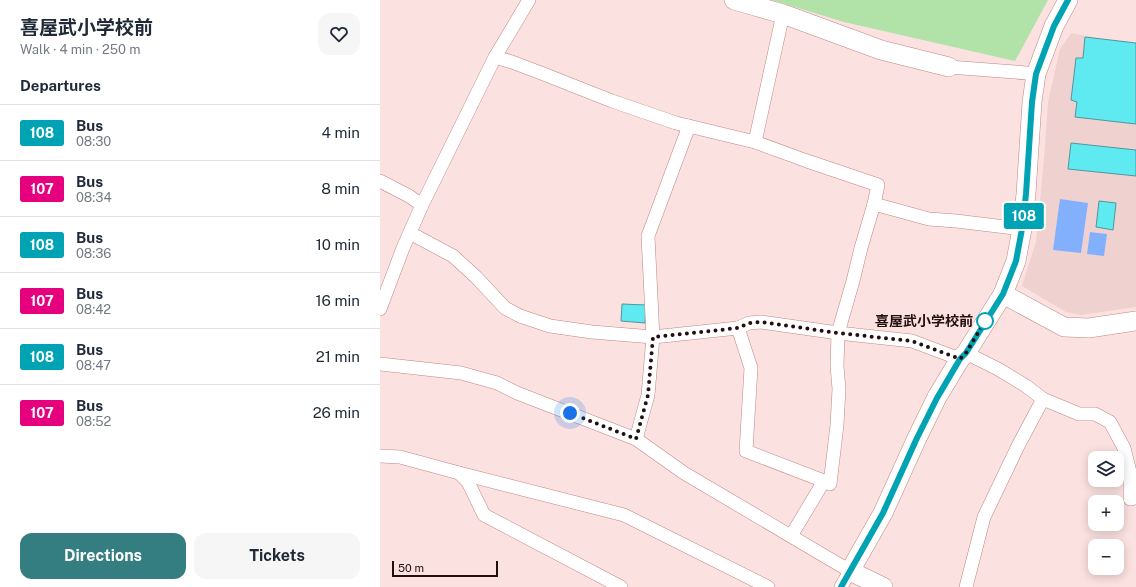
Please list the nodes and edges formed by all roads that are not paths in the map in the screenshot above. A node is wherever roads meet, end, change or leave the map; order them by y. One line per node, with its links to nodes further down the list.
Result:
1 (529, 0): 5 (street)
2 (734, 0): 4 (main road)
3 (1068, 0): 7 (main road)
4 (783, 14): 6 (main road); 9 (street)
5 (495, 57): 8 (street); 12 (street)
6 (949, 67): 7 (street)
7 (1036, 74): 13 (main road)
8 (689, 126): 9 (street); 20 (street)
9 (755, 142): 11 (street)
10 (380, 181): 12 (street)
11 (874, 204): 13 (street); 19 (street)
12 (422, 205): 14 (street)
13 (1022, 229): 15 (main road)
14 (410, 233): 16 (street); 20 (street)
15 (1003, 294): 17 (main road); 21 (main road)
16 (380, 309)
17 (1136, 321)
18 (738, 328): 19 (street); 20 (street); 27 (street)
19 (838, 333): 21 (street); 27 (street)
20 (653, 337): 24 (street)
21 (963, 356): 23 (street); 30 (main road)
22 (380, 364): 24 (street)
23 (1043, 399): 28 (street); 34 (street)
24 (636, 439): 29 (street)
25 (380, 456): 26 (street)
26 (459, 473): 31 (street); 32 (street)
27 (824, 481): 29 (street)
28 (1136, 498)
29 (791, 536): 30 (street)
30 (846, 579): 33 (main road)
31 (617, 586)
32 (768, 587)
33 (883, 587)
34 (966, 587)

